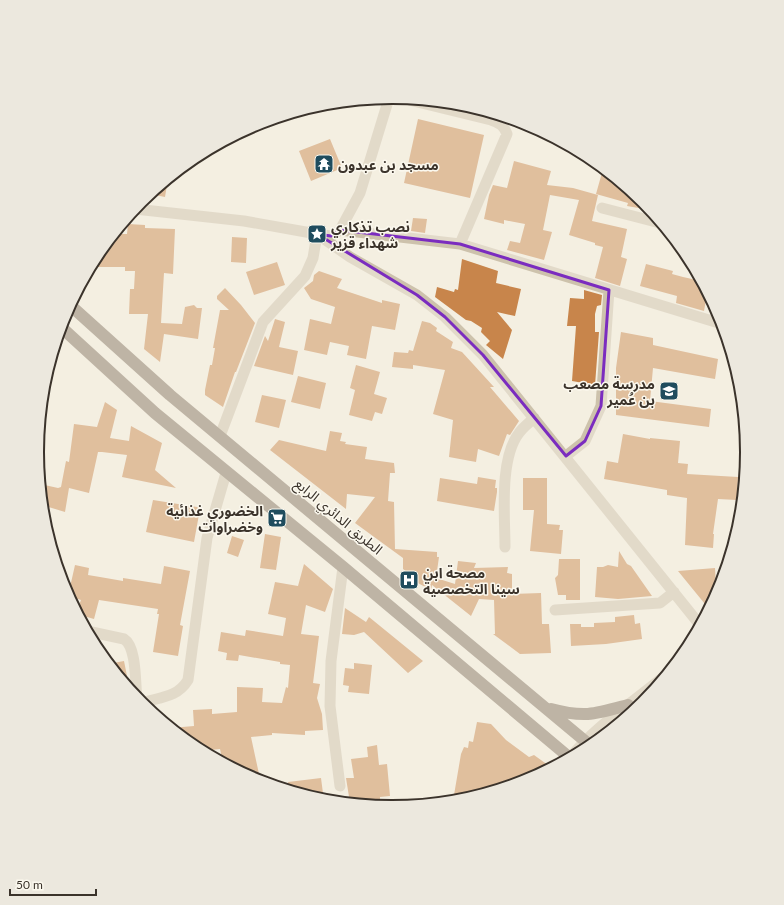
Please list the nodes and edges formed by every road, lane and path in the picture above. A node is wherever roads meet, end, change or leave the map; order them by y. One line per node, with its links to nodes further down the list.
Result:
1 (387, 104): 6 (street)
2 (440, 107): 8 (street)
3 (602, 208): 5 (street)
4 (142, 210): 7 (street)
5 (652, 221)
6 (340, 230): 7 (street); 8 (street)
7 (317, 234): 13 (street); 14 (street)
8 (460, 244): 9 (street)
9 (609, 290): 11 (street); 15 (street)
10 (75, 309): 14 (main road, الطريق الدائري الرابع)
11 (715, 322)
12 (66, 331): 16 (main road)
13 (534, 418): 15 (street); 17 (street)
14 (220, 436): 26 (main road, الطريق الدائري الرابع)
15 (566, 456): 19 (street)
16 (226, 473): 18 (main road); 24 (street)
17 (505, 548)
18 (343, 567): 28 (main road); 29 (street)
19 (674, 592): 20 (street); 21 (street)
20 (555, 610)
21 (696, 620)
22 (95, 633): 23 (street)
23 (136, 688)
24 (148, 701)
25 (627, 708): 26 (main road)
26 (548, 709): 27 (main road, الطريق الدائري الرابع)
27 (586, 741)
28 (566, 754)
29 (340, 786)

